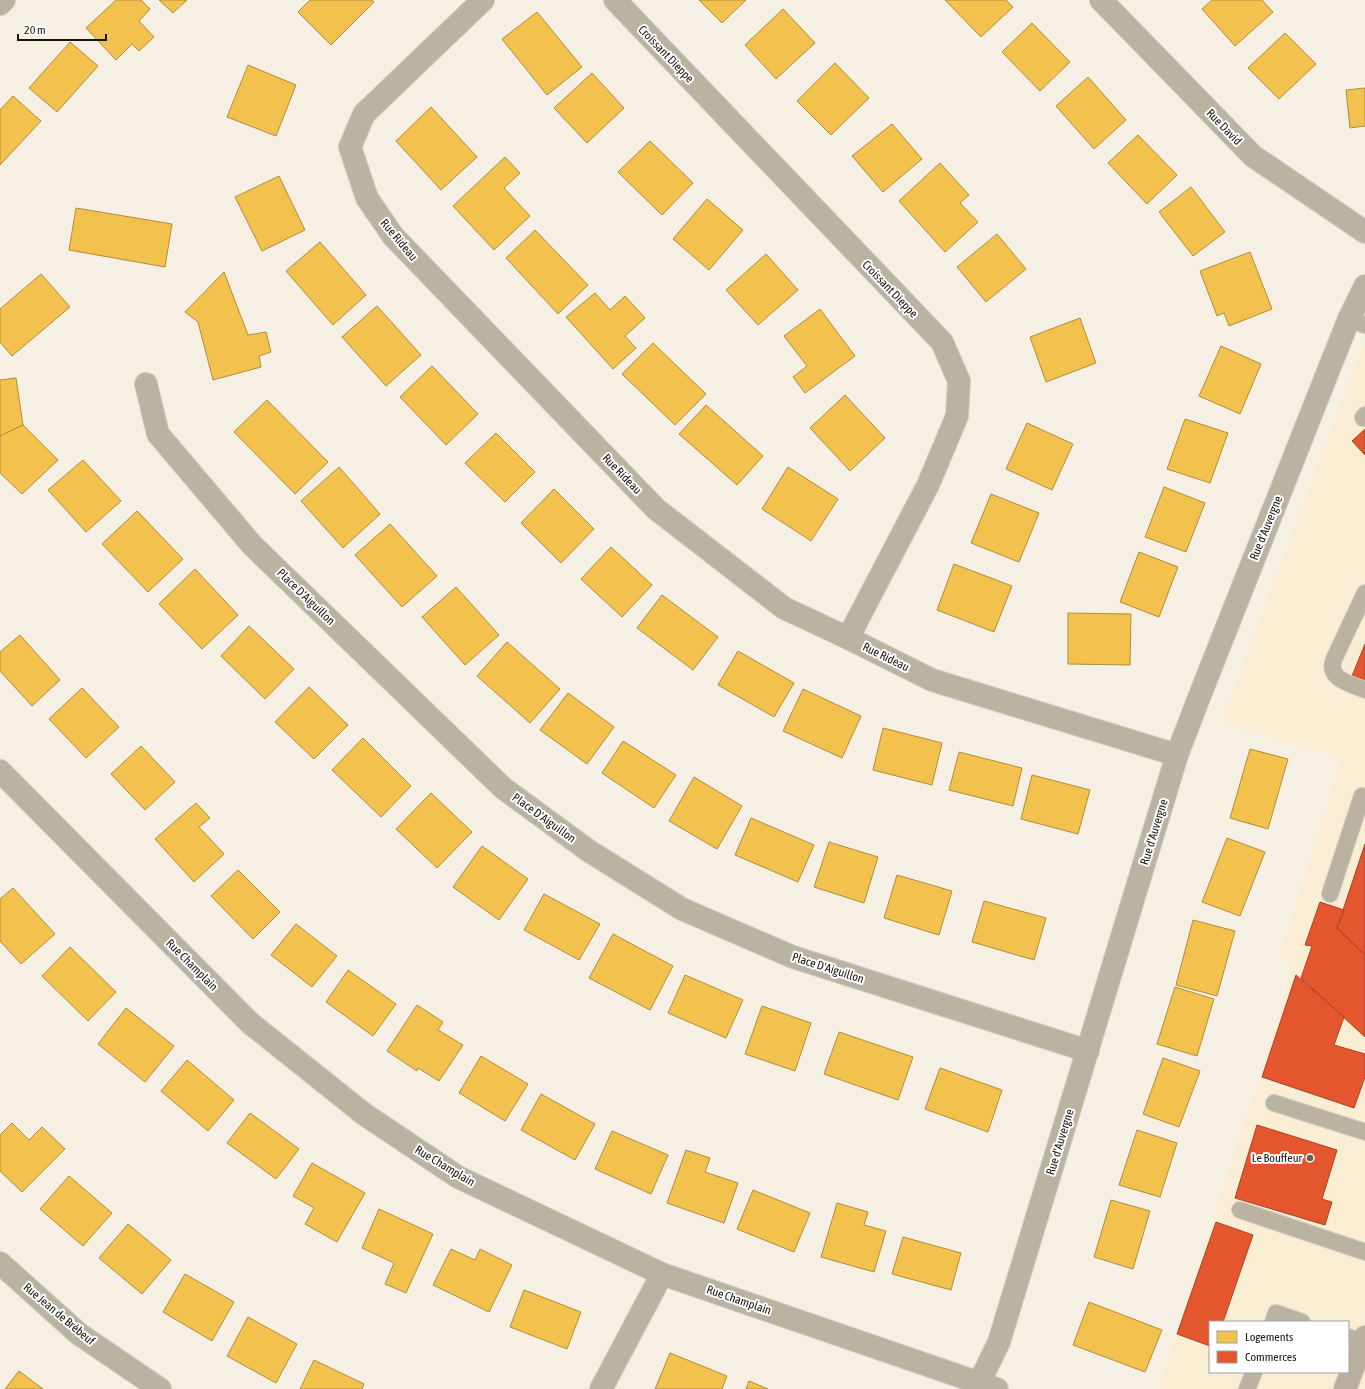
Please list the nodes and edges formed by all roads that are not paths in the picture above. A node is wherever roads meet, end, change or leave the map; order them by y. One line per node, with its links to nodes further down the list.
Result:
1 (4, 0): 5 (street)
2 (484, 0): 11 (street, Rue Rideau)
3 (615, 0): 11 (street, Croissant Dieppe)
4 (1101, 0): 6 (street, Rue David)
5 (0, 4)
6 (1365, 232)
7 (1365, 286): 8 (street, Rue d'Auvergne)
8 (1357, 322): 13 (street, Rue d'Auvergne)
9 (146, 384): 17 (street, Place D'Aiguillon)
10 (1365, 593): 12 (lane)
11 (848, 638): 13 (street, Rue Rideau)
12 (1365, 690)
13 (1177, 755): 17 (street, Rue d'Auvergne)
14 (0, 771): 23 (street, Rue Champlain)
15 (1365, 797): 16 (lane)
16 (1330, 894)
17 (1088, 1051): 28 (street, Rue d'Auvergne)
18 (1274, 1103): 19 (lane)
19 (1365, 1132)
20 (1240, 1210): 21 (lane)
21 (1365, 1252)
22 (0, 1263): 29 (street, Rue Jean de Brébeuf)
23 (662, 1274): 28 (street, Rue Champlain); 30 (street)
24 (1273, 1321): 25 (lane)
25 (1299, 1321)
26 (1359, 1339): 32 (street)
27 (1254, 1373): 31 (lane)
28 (984, 1387)
29 (160, 1389)
30 (601, 1389)
31 (1248, 1389)
32 (1345, 1389)

